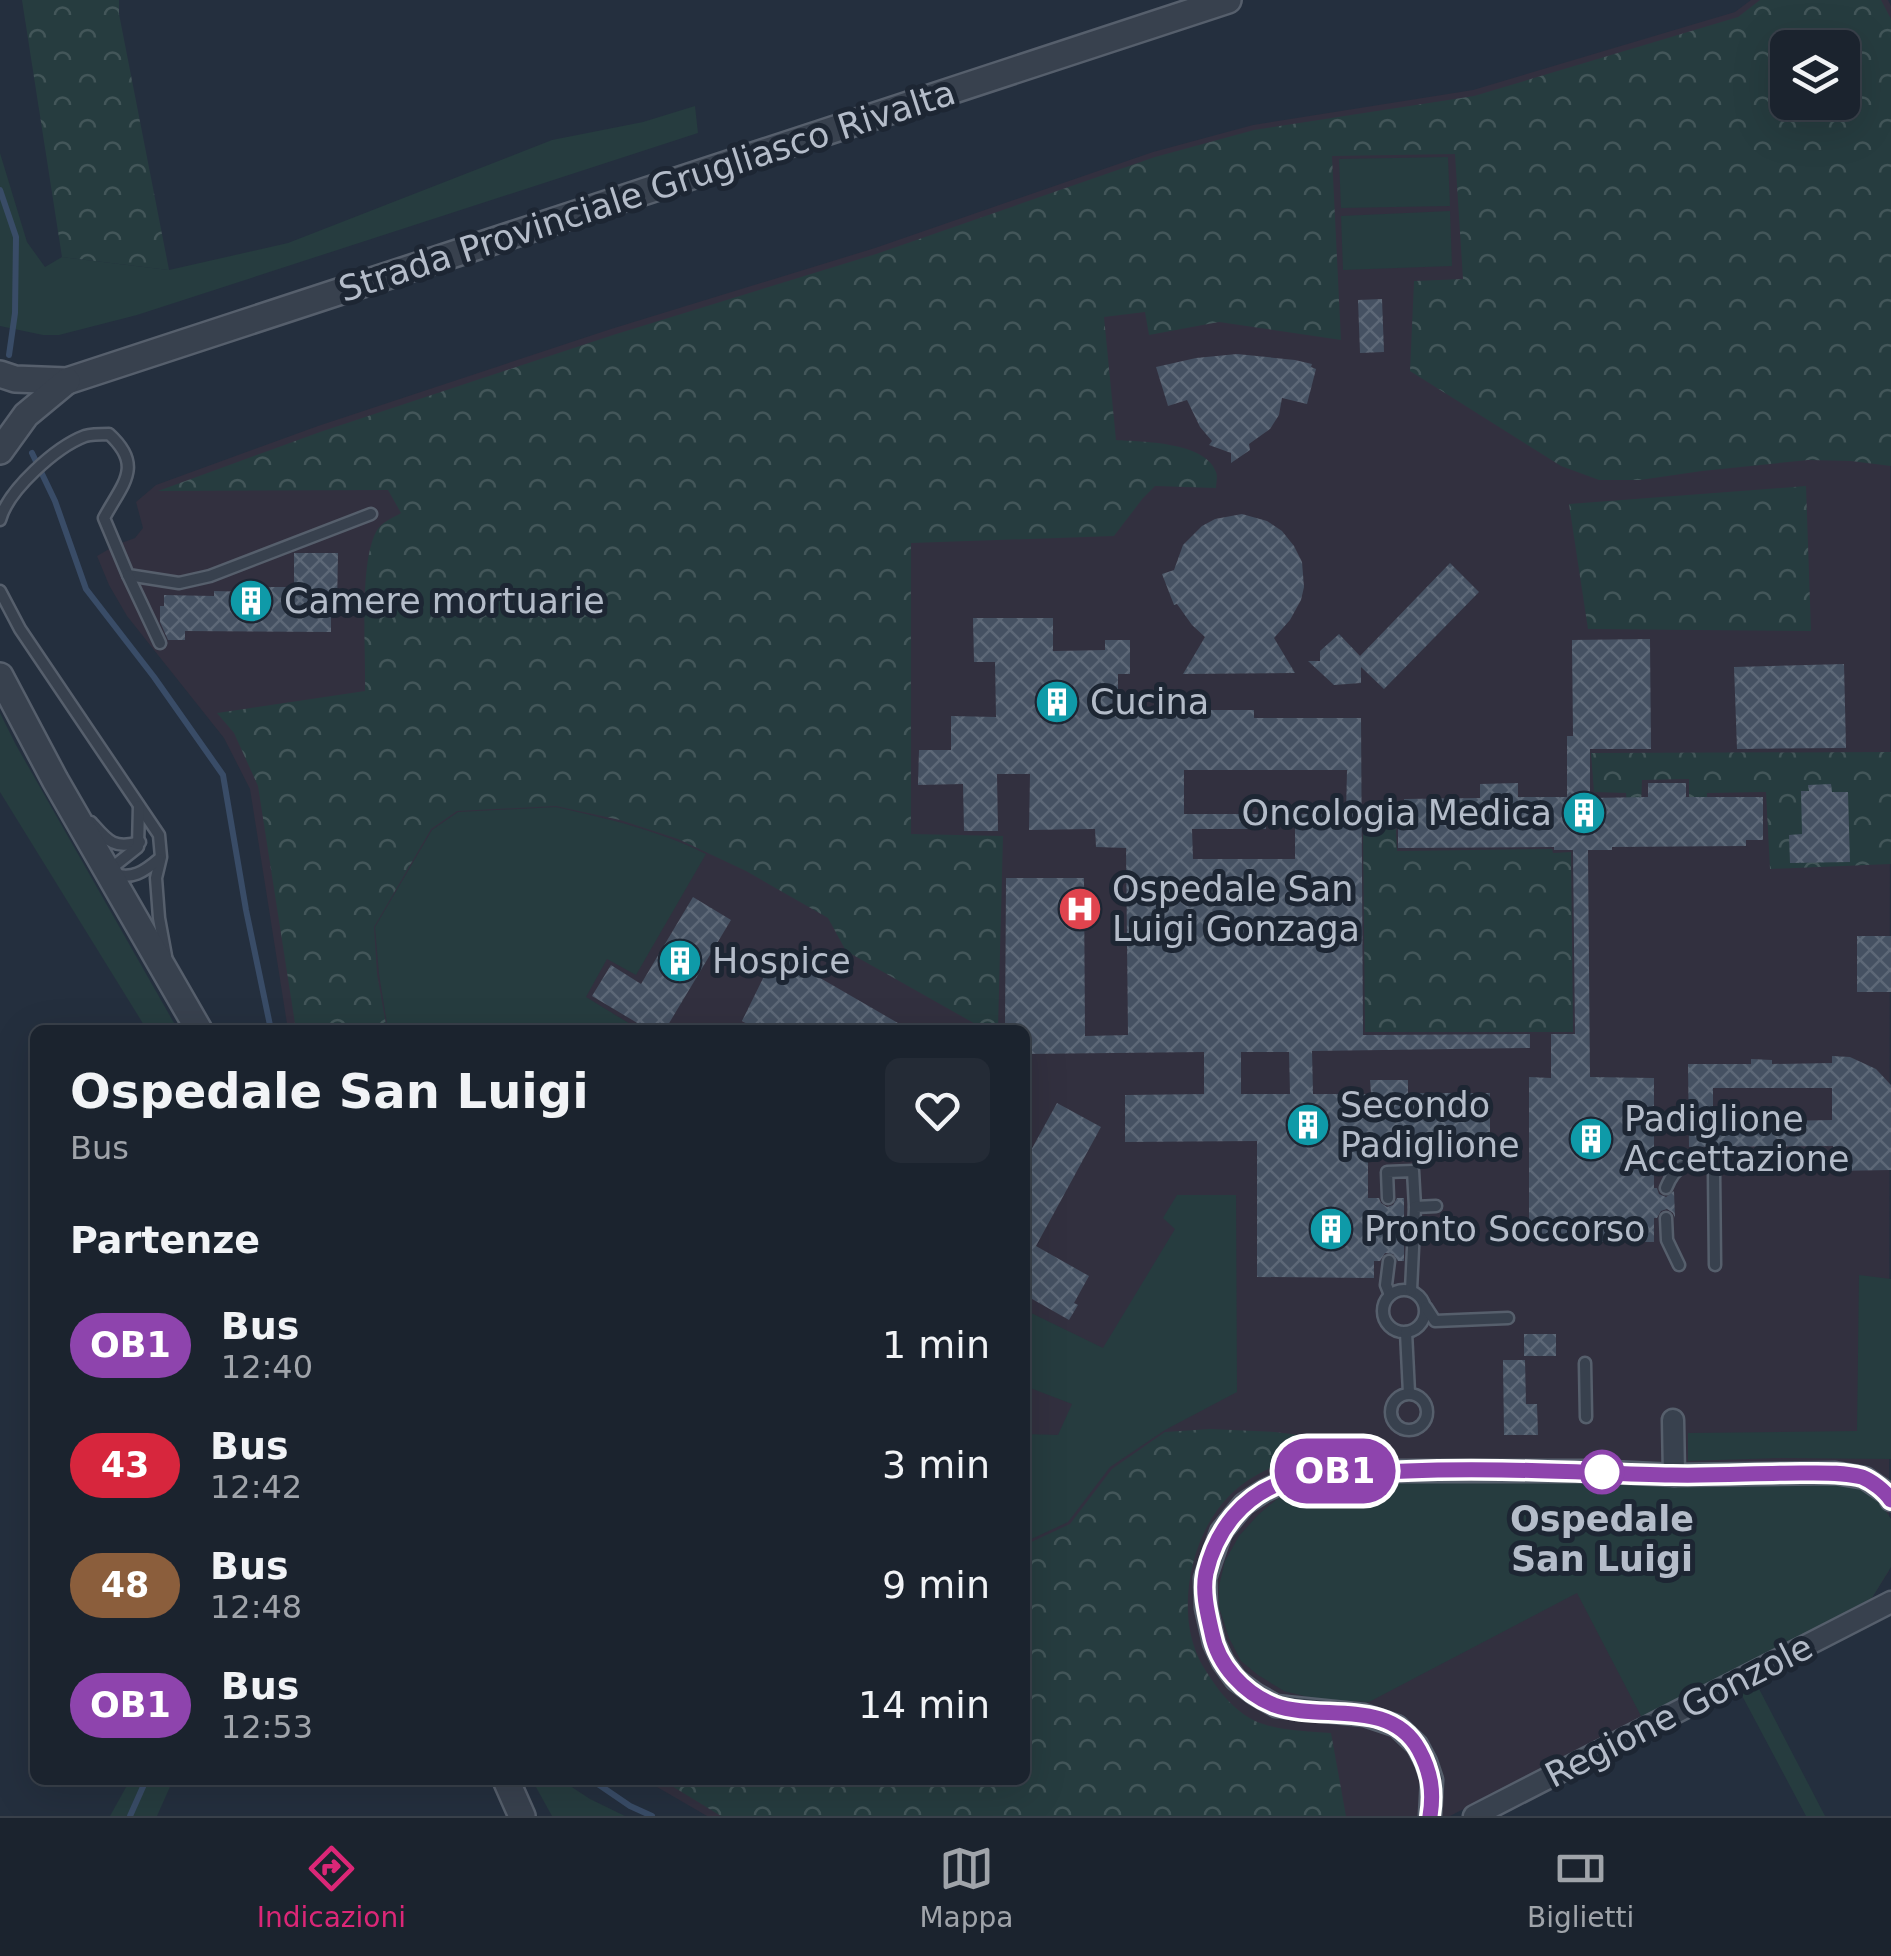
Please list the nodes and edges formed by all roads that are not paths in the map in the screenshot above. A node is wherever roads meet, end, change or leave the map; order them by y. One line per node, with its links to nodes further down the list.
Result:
1 (1228, 0): 3 (street, Strada Provinciale Grugliasco Rivalta)
2 (0, 374): 3 (street, Strada Provinciale Grugliasco Rivalta)
3 (67, 381): 4 (street, Strada Provinciale Grugliasco Rivalta)
4 (0, 451)
5 (371, 514): 7 (lane)
6 (0, 520): 7 (lane)
7 (128, 575): 9 (lane)
8 (0, 591): 11 (lane)
9 (160, 643)
10 (4, 685): 12 (lane); 14 (street)
11 (139, 806): 12 (lane); 13 (lane)
12 (140, 842): 14 (lane)
13 (161, 857): 14 (lane); 15 (lane)
14 (107, 871): 15 (street)
15 (170, 977): 16 (street)
16 (196, 1025)
17 (1666, 1188): 23 (lane)
18 (1388, 1198): 20 (lane)
19 (1436, 1206): 20 (lane)
20 (1416, 1207): 25 (lane)
21 (1666, 1218): 24 (lane)
22 (1389, 1261): 26 (lane)
23 (1715, 1265)
24 (1679, 1266)
25 (1411, 1290): 26 (lane); 27 (lane)
26 (1390, 1295): 29 (lane)
27 (1425, 1306): 28 (lane); 29 (lane)
28 (1508, 1318)
29 (1406, 1332): 31 (lane)
30 (1586, 1363): 32 (lane)
31 (1409, 1393)
32 (1586, 1418)
33 (1673, 1420): 34 (street)
34 (1674, 1475): 35 (street); 39 (street)
35 (1891, 1500)
36 (1889, 1601): 40 (street, Regione Gonzole)
37 (508, 1785): 38 (street)
38 (522, 1816)
39 (1430, 1816)
40 (1474, 1816)

